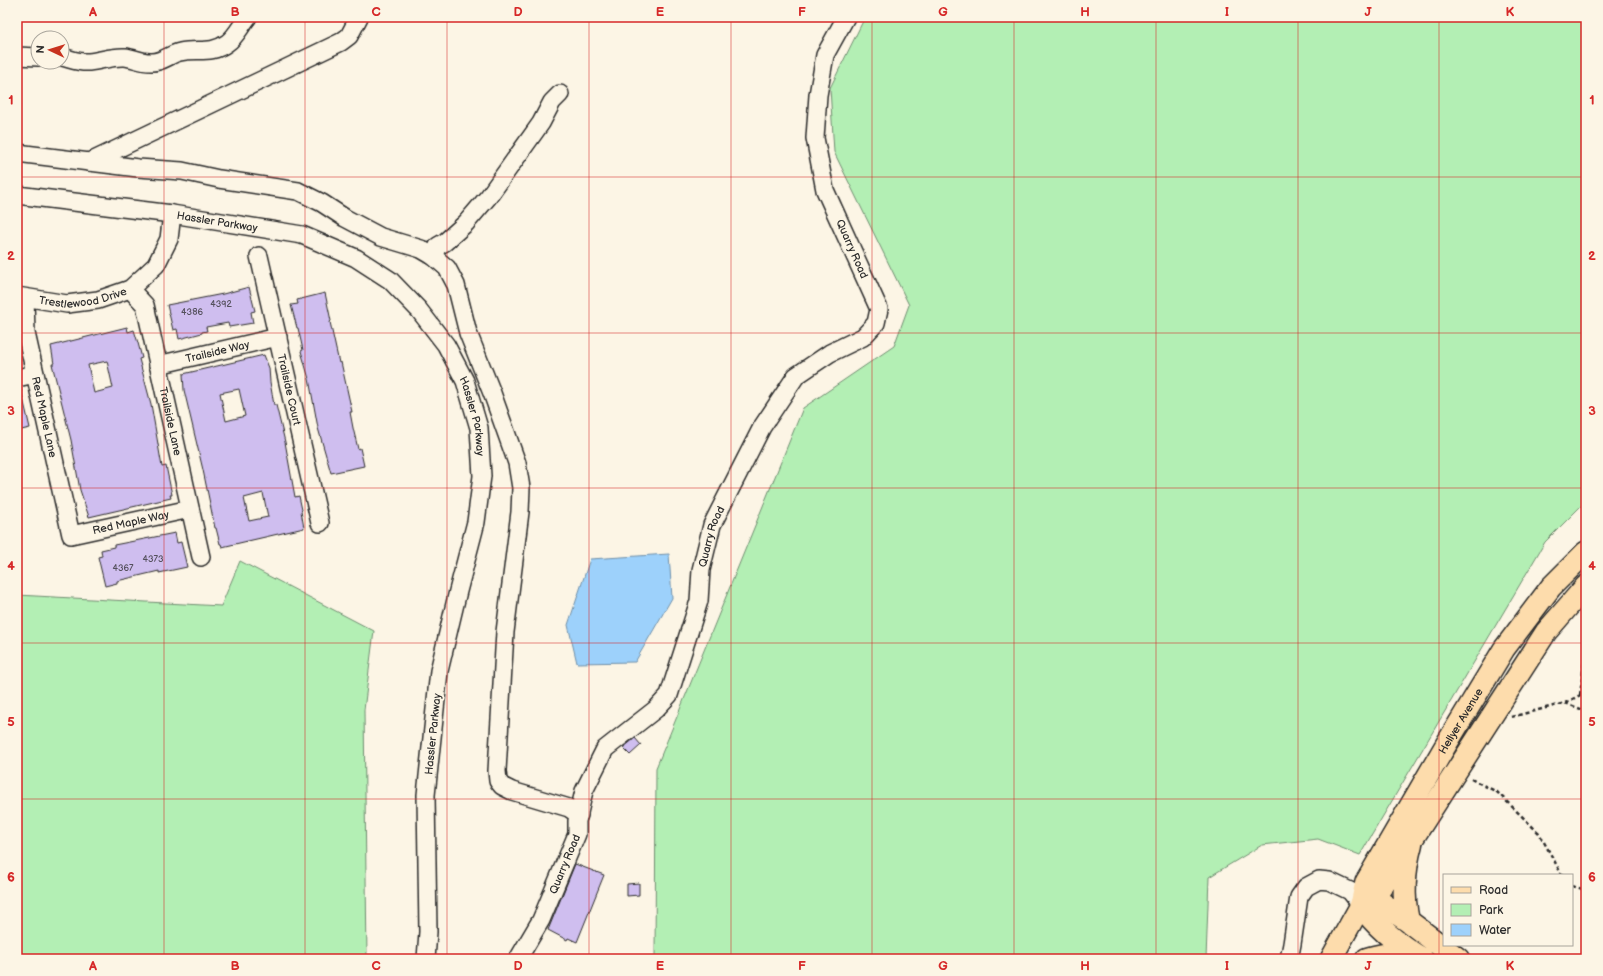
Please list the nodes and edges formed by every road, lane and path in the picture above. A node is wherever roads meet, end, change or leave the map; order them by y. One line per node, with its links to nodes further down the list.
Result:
1 (248, 17): 8 (street)
2 (360, 17): 11 (street)
3 (833, 17): 5 (street, Quarry Road)
4 (846, 17): 5 (street)
5 (825, 55): 35 (street, Quarry Road)
6 (17, 56): 7 (street)
7 (30, 57)
8 (70, 60)
9 (560, 94): 15 (street)
10 (17, 153): 11 (street)
11 (90, 162): 15 (street)
12 (17, 195): 13 (street, Hassler Parkway)
13 (172, 214): 16 (street, Trestlewood Drive); 43 (street, Hassler Parkway)
14 (259, 256): 18 (street, Trailside Court)
15 (433, 256): 35 (street)
16 (130, 289): 17 (street, Trestlewood Drive); 19 (street, Trailside Lane)
17 (21, 297): 20 (street, Red Maple Lane)
18 (278, 337): 19 (street, Trailside Way); 23 (street, Trailside Court)
19 (158, 365): 22 (street, Trailside Lane)
20 (35, 374): 21 (street); 24 (street, Red Maple Lane)
21 (17, 378)
22 (190, 509): 24 (street, Red Maple Way); 26 (street, Trailside Lane)
23 (320, 523)
24 (71, 535)
25 (1585, 556): 40 (main road, Hellyer Avenue)
26 (201, 557)
27 (1586, 586): 36 (main road, Hellyer Avenue)
28 (1586, 648): 30 (path)
29 (1586, 692): 30 (path)
30 (1580, 695): 31 (path)
31 (1565, 703): 32 (path); 33 (path)
32 (1586, 711)
33 (1507, 716)
34 (1469, 778): 37 (path)
35 (574, 811): 44 (street, Quarry Road)
36 (1410, 844): 40 (main road, Hellyer Avenue); 41 (highway)
37 (1561, 874)
38 (1573, 886): 39 (path)
39 (1586, 890)
40 (1361, 905): 41 (highway); 42 (highway); 45 (street); 46 (main road, Hellyer Avenue)
41 (1408, 921): 48 (highway)
42 (1415, 954): 47 (highway)
43 (426, 959)
44 (518, 959)
45 (1289, 959)
46 (1331, 959)
47 (1367, 959)
48 (1458, 959)

